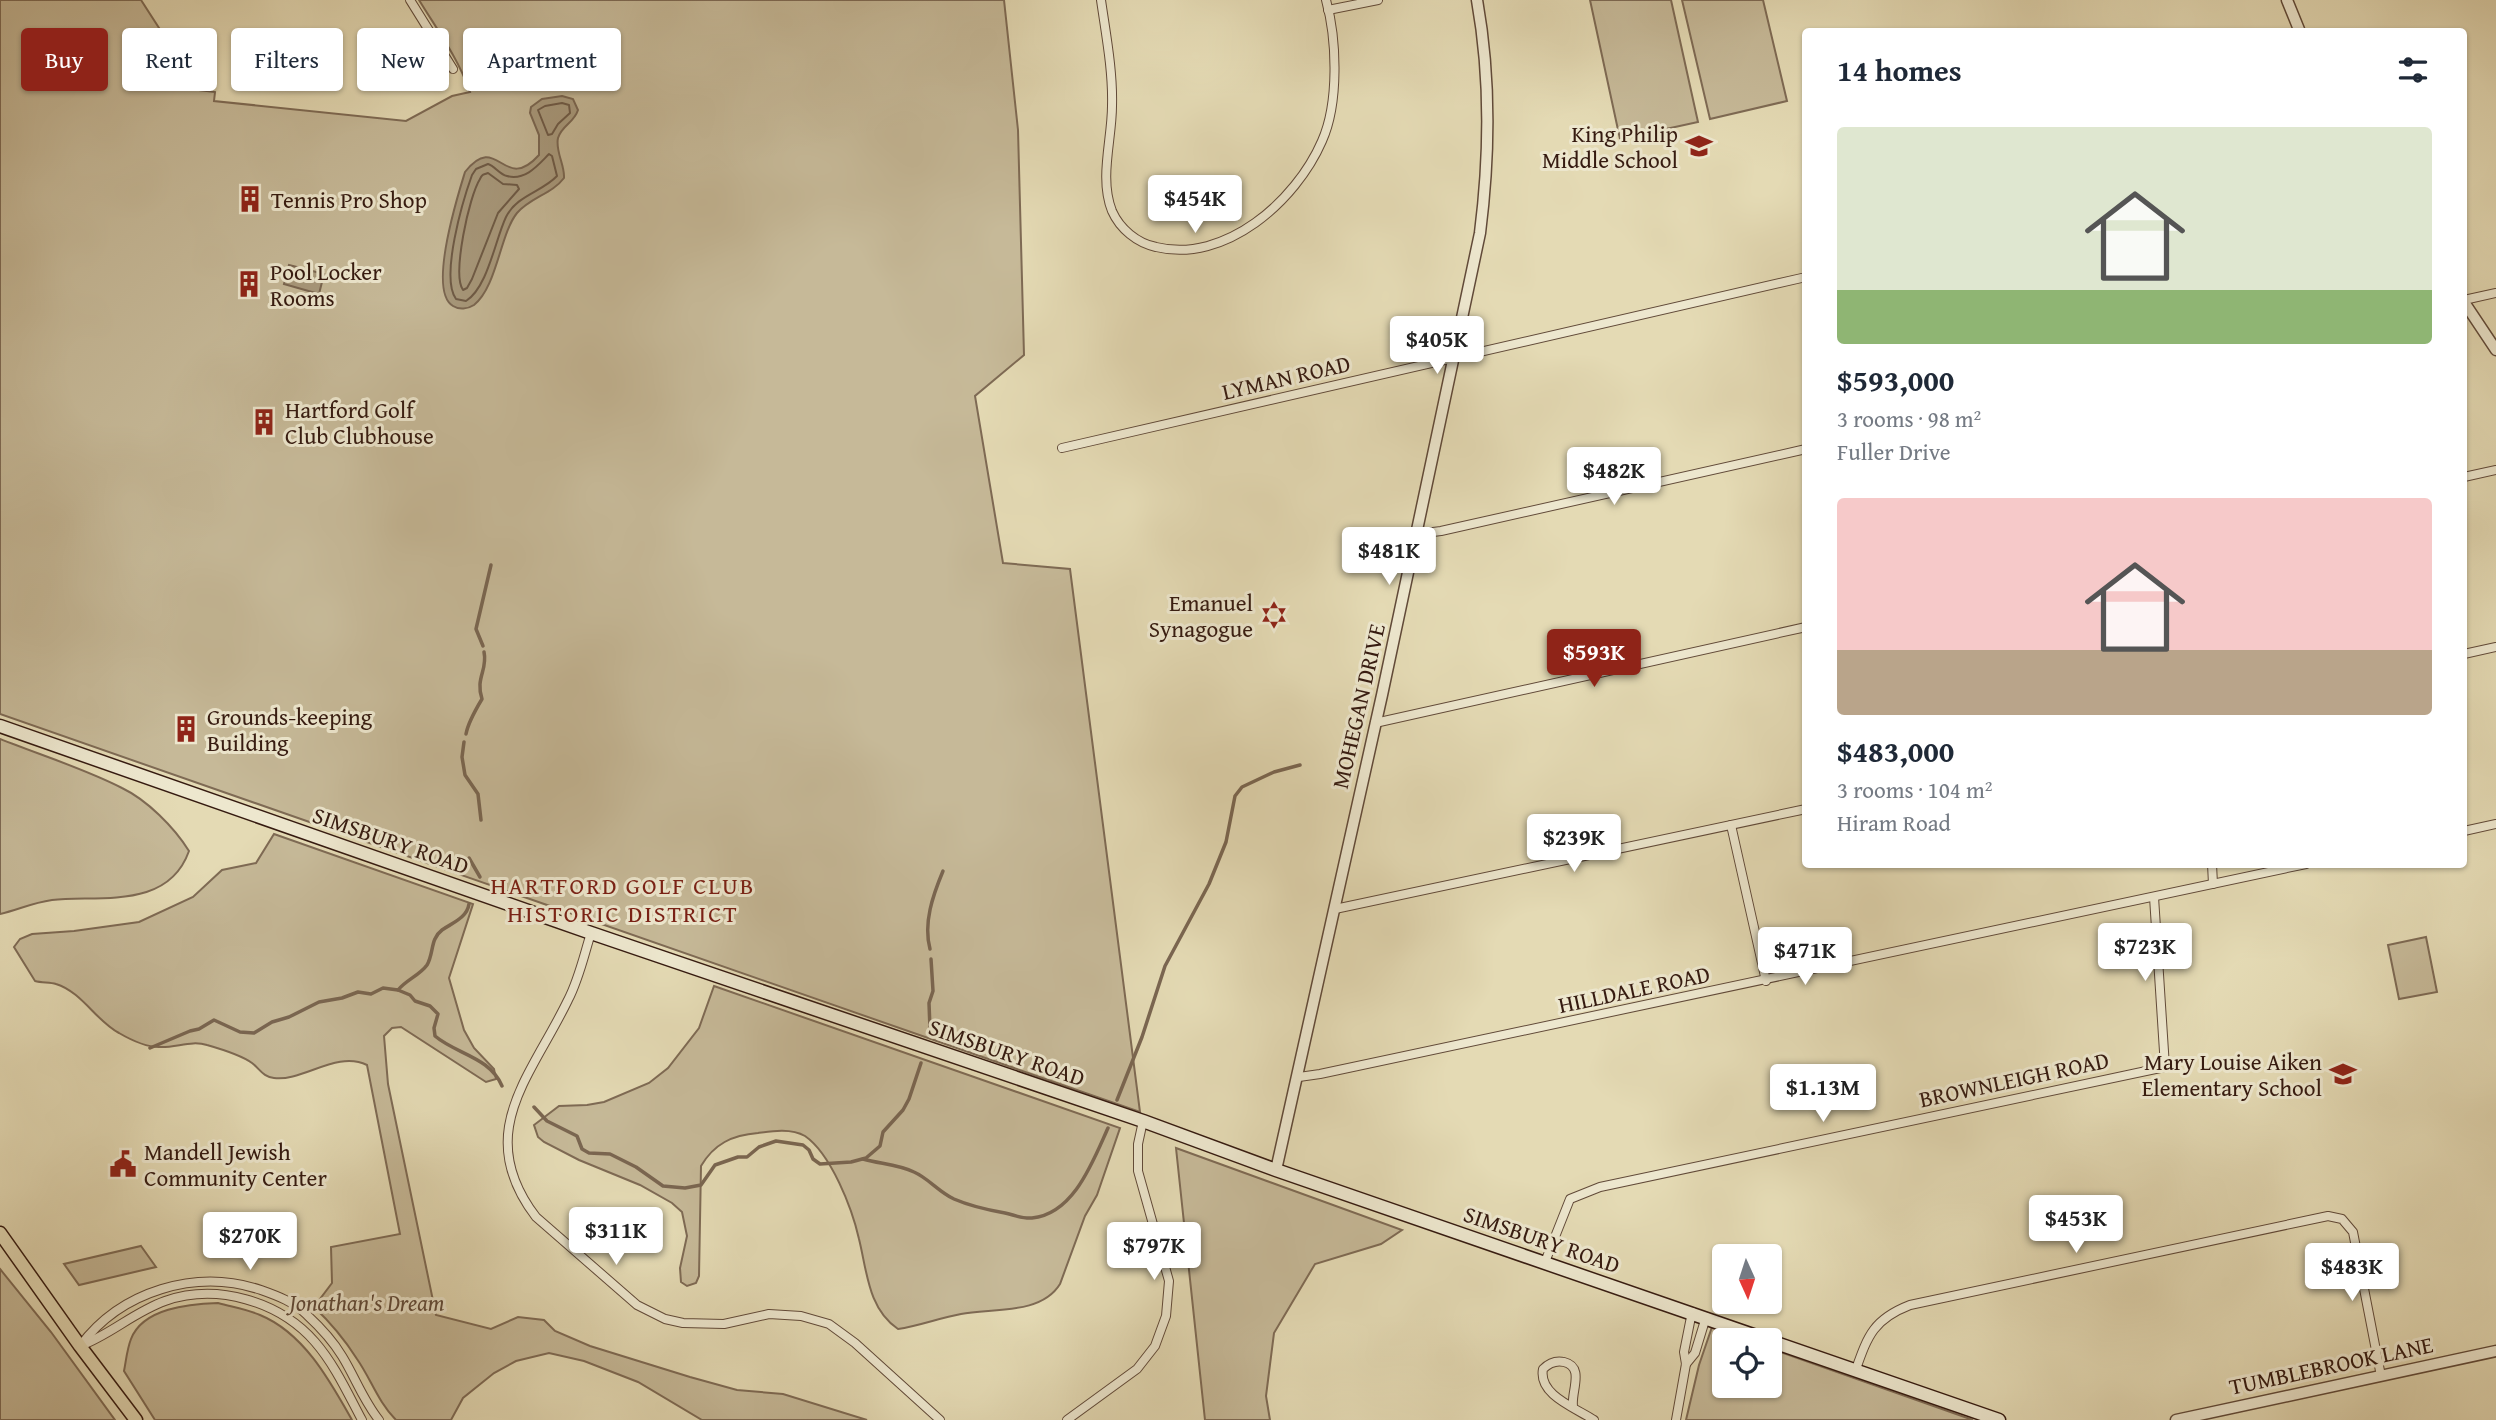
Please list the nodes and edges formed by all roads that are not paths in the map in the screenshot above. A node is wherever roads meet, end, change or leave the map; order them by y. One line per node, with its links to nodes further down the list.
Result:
1 (410, 0): 9 (street)
2 (1101, 0): 7 (street)
3 (1326, 0): 7 (street)
4 (1378, 0): 7 (street)
5 (1477, 0): 15 (street, MOHEGAN DRIVE)
6 (2287, 0): 8 (street)
7 (1328, 10)
8 (2298, 28)
9 (453, 69)
10 (1802, 278): 15 (street, LYMAN ROAD)
11 (2496, 293): 12 (street)
12 (2467, 300)
13 (2467, 306): 14 (street)
14 (2496, 351)
15 (1455, 357): 16 (street, LYMAN ROAD); 20 (street, MOHEGAN DRIVE)
16 (1062, 448)
17 (1802, 450): 20 (street)
18 (2496, 470): 19 (street)
19 (2467, 476)
20 (1417, 534): 24 (street, MOHEGAN DRIVE)
21 (1802, 628): 24 (street)
22 (2496, 647): 23 (street)
23 (2467, 653)
24 (1375, 723): 34 (street, MOHEGAN DRIVE)
25 (0, 726): 35 (main road, SIMSBURY ROAD)
26 (1802, 810): 28 (street)
27 (2496, 824): 29 (street)
28 (1731, 825): 34 (street); 36 (street)
29 (2467, 830)
30 (2212, 868): 32 (street)
31 (2287, 868): 32 (street, HILLDALE ROAD)
32 (2213, 884): 33 (street, HILLDALE ROAD)
33 (2154, 897): 36 (street, HILLDALE ROAD); 41 (street, BROWNLEIGH ROAD)
34 (1335, 909): 37 (street, MOHEGAN DRIVE)
35 (591, 933): 38 (main road, SIMSBURY ROAD); 53 (street)
36 (1766, 981): 37 (street, HILLDALE ROAD)
37 (1298, 1077): 39 (street, MOHEGAN DRIVE)
38 (1143, 1121): 39 (main road, SIMSBURY ROAD); 54 (street)
39 (1276, 1170): 41 (main road, SIMSBURY ROAD)
40 (0, 1233): 44 (main road)
41 (1545, 1262): 42 (main road, SIMSBURY ROAD)
42 (1692, 1312): 43 (main road, SIMSBURY ROAD); 46 (street)
43 (1706, 1317): 46 (street); 47 (main road, SIMSBURY ROAD)
44 (80, 1346): 50 (main road); 51 (street); 52 (street)
45 (2496, 1351): 48 (street, TUMBLEBROOK LANE)
46 (1686, 1364): 56 (street)
47 (1856, 1369): 48 (street); 57 (main road, SIMSBURY ROAD)
48 (2381, 1376): 58 (street, TUMBLEBROOK LANE)
49 (1573, 1406): 49 (street); 55 (street)
50 (136, 1420)
51 (362, 1420)
52 (379, 1420)
53 (940, 1420)
54 (1067, 1420)
55 (1594, 1420)
56 (1676, 1420)
57 (1999, 1420)
58 (2176, 1420)

